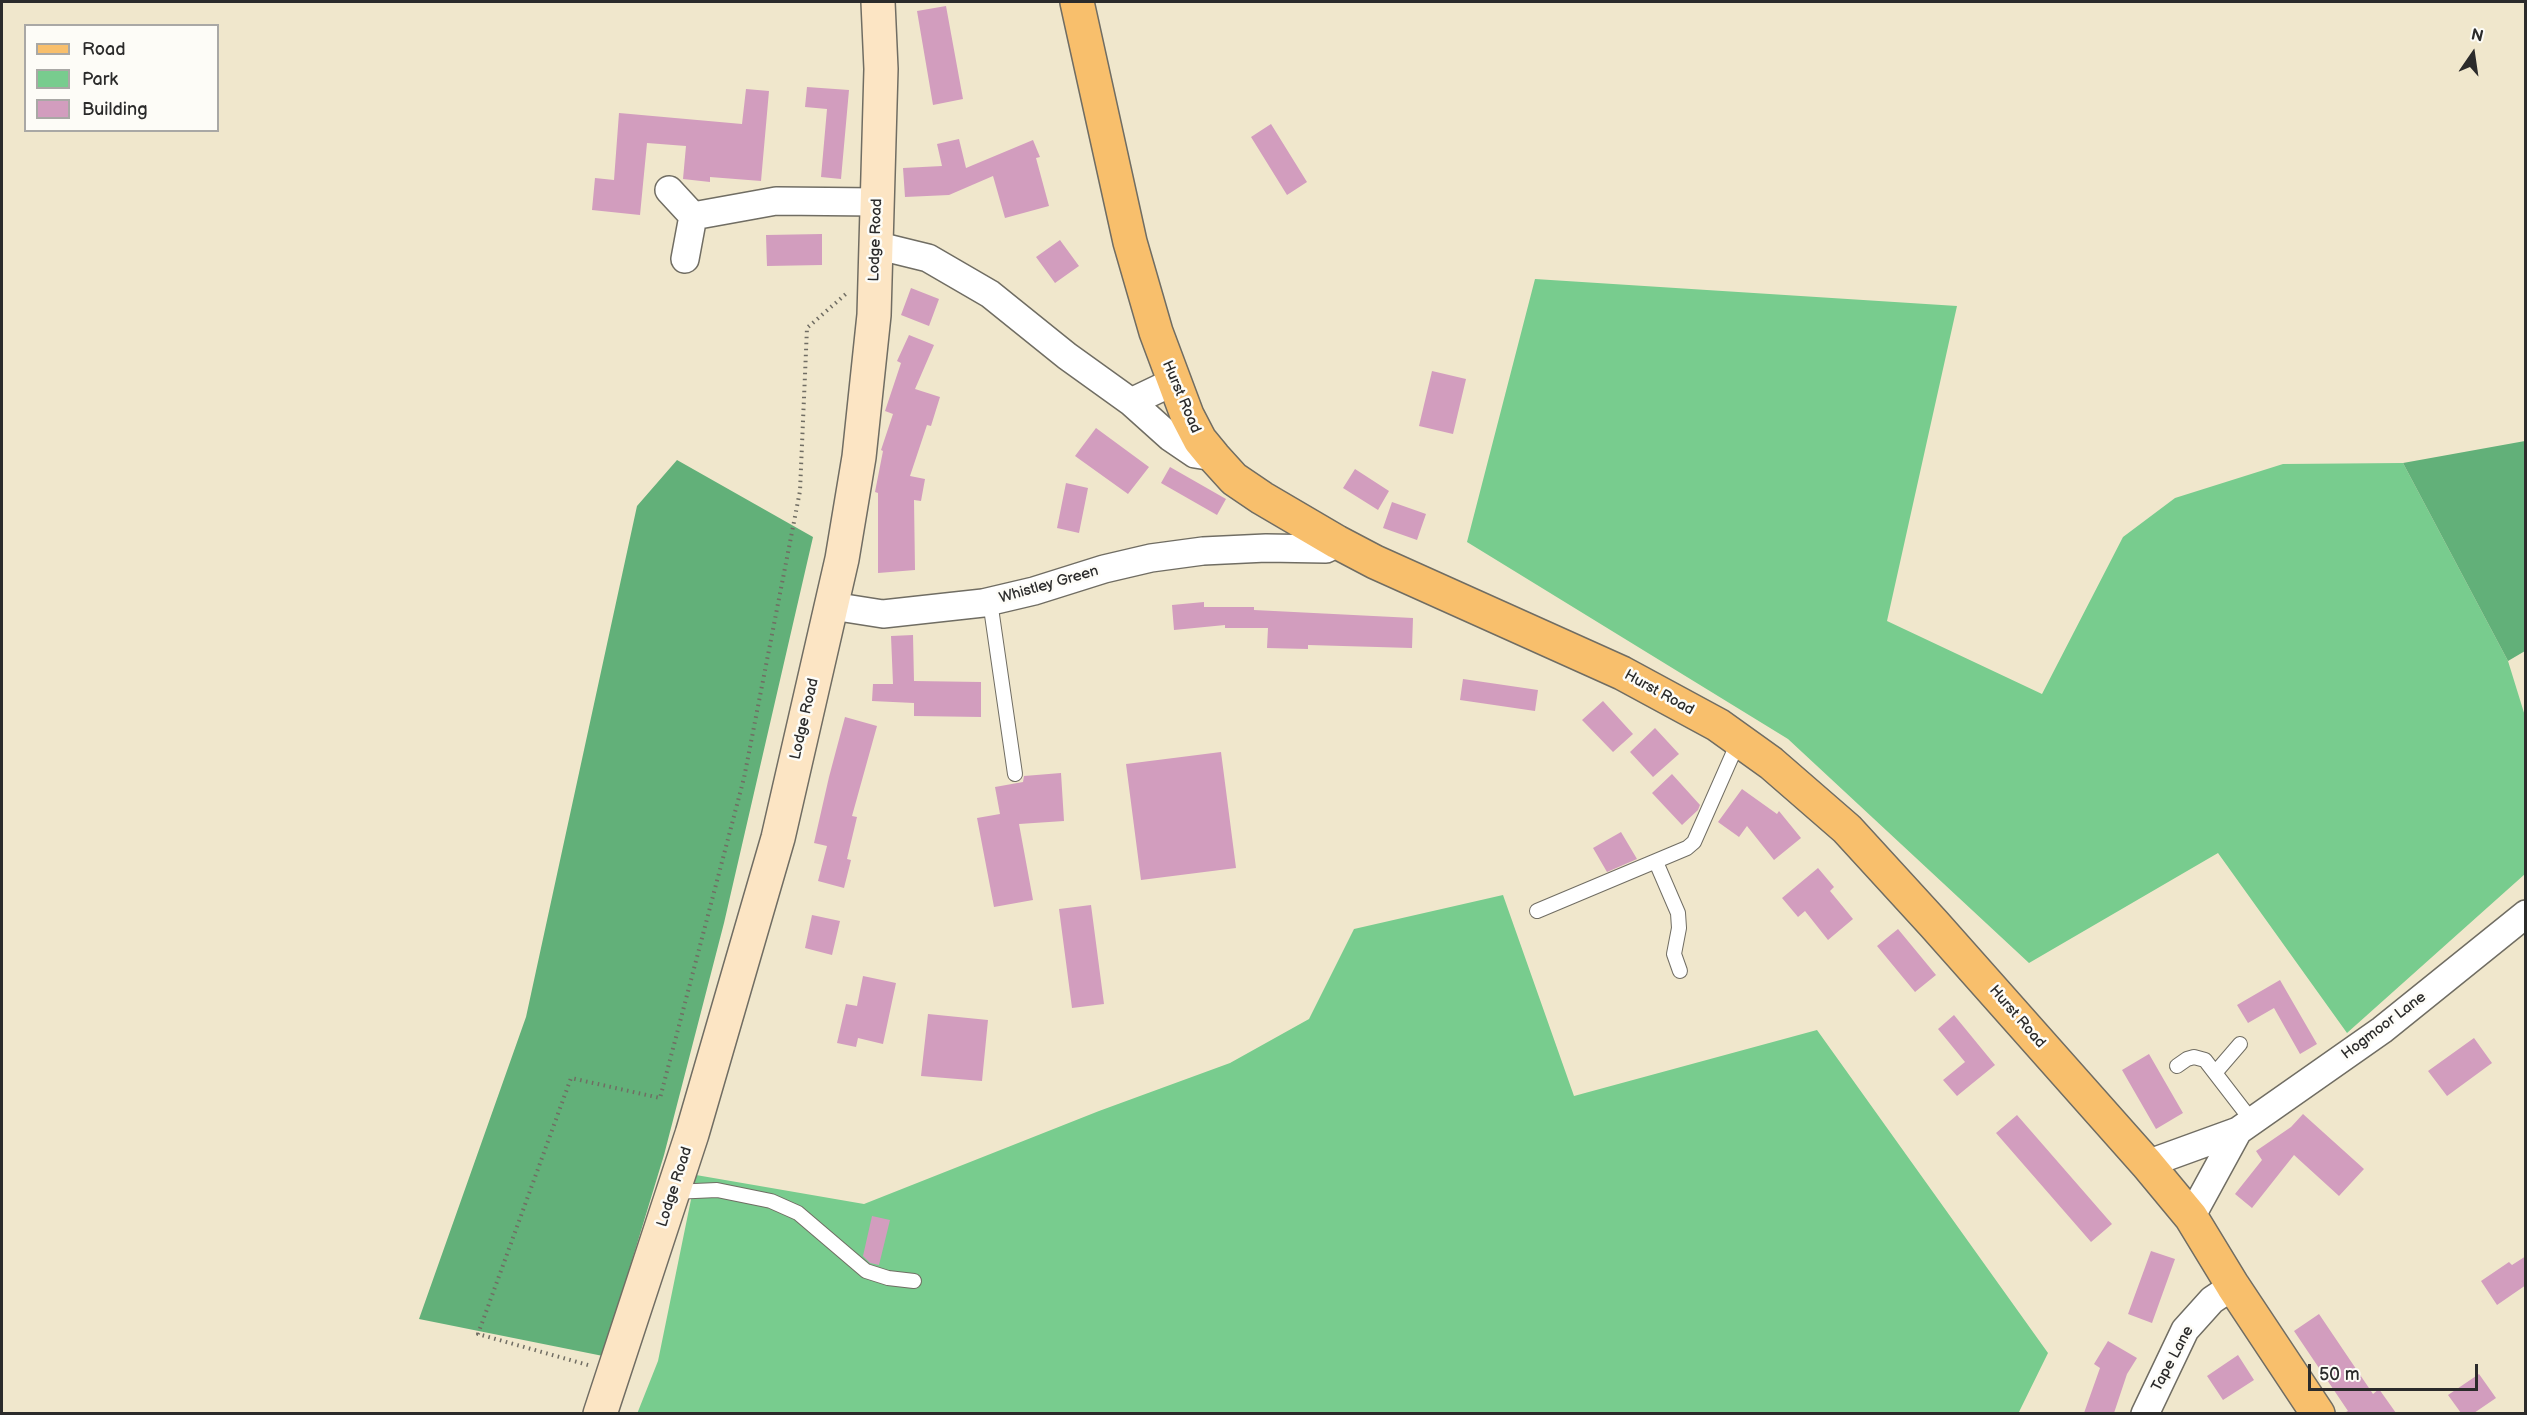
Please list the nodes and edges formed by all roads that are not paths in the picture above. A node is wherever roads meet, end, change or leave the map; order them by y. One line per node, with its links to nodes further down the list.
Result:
1 (878, 2): 4 (main road, Lodge Road)
2 (1077, 2): 8 (main road, Hurst Road)
3 (669, 190): 5 (street)
4 (878, 202): 5 (street); 6 (main road, Lodge Road)
5 (693, 216): 7 (street)
6 (874, 257): 9 (street); 15 (main road, Lodge Road)
7 (685, 259)
8 (1173, 382): 9 (street); 10 (main road, Hurst Road)
9 (1131, 402): 10 (street)
10 (1214, 458): 11 (main road, Hurst Road)
11 (1278, 509): 12 (main road, Hurst Road); 13 (street)
12 (1337, 542): 13 (street, Whistley Green); 16 (main road, Hurst Road)
13 (1266, 548): 14 (street, Whistley Green)
14 (990, 601): 15 (street, Whistley Green); 17 (lane)
15 (831, 606): 27 (main road, Lodge Road)
16 (1739, 740): 18 (lane); 26 (main road, Hurst Road)
17 (1015, 774)
18 (1656, 862): 19 (lane); 21 (lane)
19 (1537, 911)
20 (2526, 914): 25 (street, Hogmoor Lane)
21 (1680, 971)
22 (2240, 1044): 24 (lane)
23 (2177, 1066): 24 (lane)
24 (2215, 1073): 25 (lane)
25 (2245, 1126): 26 (street, Hogmoor Lane); 28 (street, Hogmoor Lane)
26 (2147, 1164): 28 (main road, Hurst Road)
27 (674, 1192): 29 (lane); 31 (main road, Lodge Road)
28 (2191, 1217): 30 (main road, Hurst Road)
29 (914, 1281)
30 (2233, 1286): 32 (street, Tape Lane); 33 (main road, Hurst Road)
31 (600, 1413)
32 (2145, 1413)
33 (2318, 1413)

